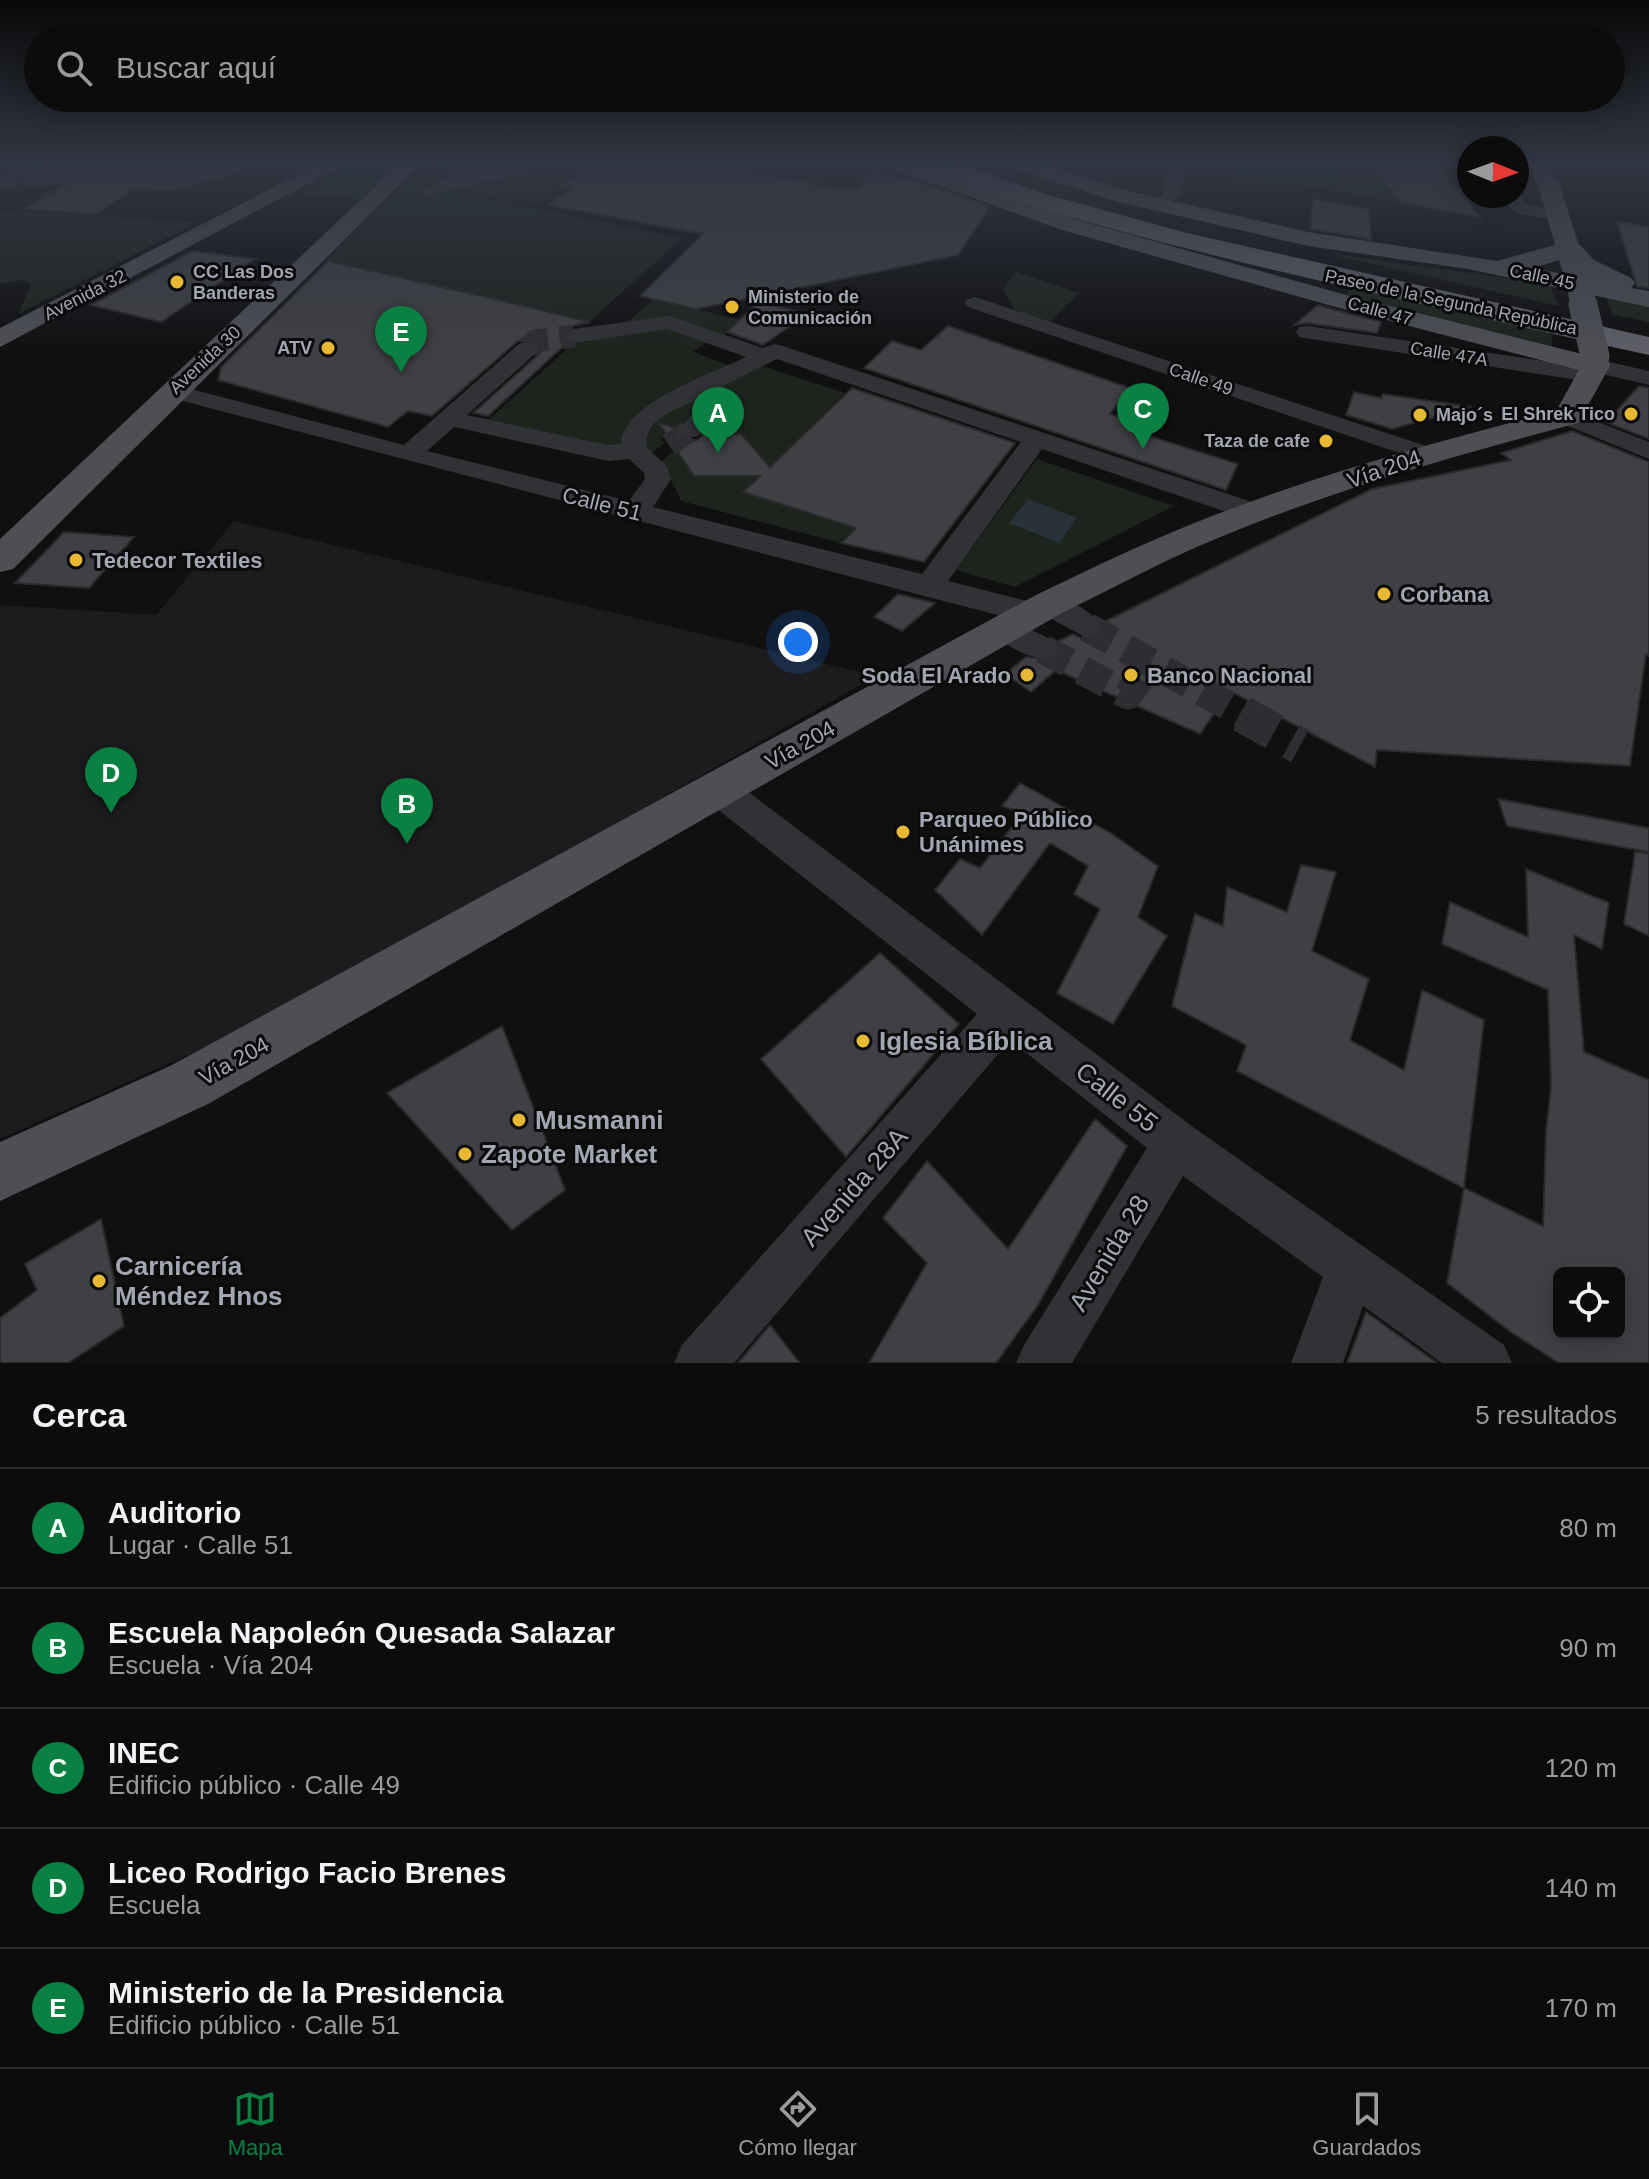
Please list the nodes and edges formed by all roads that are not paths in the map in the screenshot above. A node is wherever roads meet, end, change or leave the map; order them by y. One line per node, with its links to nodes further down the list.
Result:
1 (219, 226): 17 (main road, Avenida 32)
2 (320, 226): 23 (main road, Avenida 30)
3 (1072, 226): 21 (main road, Calle 47)
4 (1129, 226): 18 (highway, Paseo de la Segunda República)
5 (1187, 226): 14 (highway, Paseo de la Segunda República)
6 (1249, 226): 9 (main road, Calle 45)
7 (1562, 226): 8 (main road)
8 (1569, 248): 9 (main road); 10 (main road); 11 (main road)
9 (1468, 262): 10 (main road, Calle 45)
10 (1578, 287): 12 (main road, Calle 45); 21 (main road, bridge)
11 (1649, 291)
12 (1649, 299)
13 (975, 303): 30 (street, Calle 49)
14 (1649, 326)
15 (1307, 332): 21 (street, Calle 47A)
16 (574, 336): 20 (street)
17 (0, 339)
18 (1649, 346)
19 (528, 348): 26 (street)
20 (767, 357): 24 (street); 27 (street)
21 (1594, 366): 22 (street, Calle 47A); 25 (main road)
22 (1649, 378)
23 (172, 391): 29 (street, Calle 51); 34 (main road, Avenida 30)
24 (696, 392): 31 (street); 31 (street)
25 (1567, 417): 28 (street); 30 (main road, Vía 204)
26 (448, 418): 29 (street); 31 (street)
27 (1038, 437): 33 (street); 35 (street)
28 (1649, 451)
29 (409, 454): 32 (street, Calle 51)
30 (1426, 454): 33 (main road, Vía 204)
31 (641, 456): 32 (street)
32 (636, 512): 35 (street, Calle 51)
33 (1254, 512): 36 (main road, Vía 204)
34 (0, 560)
35 (928, 587): 36 (street, Calle 51)
36 (1033, 624): 37 (street, Calle 51); 38 (main road, Vía 204)
37 (1087, 627)
38 (719, 790): 39 (street, Calle 55); 41 (main road, Vía 204)
39 (1007, 1012): 40 (street, Calle 55); 43 (street, Avenida 28A)
40 (1177, 1143): 42 (street, Calle 55); 44 (street, Avenida 28)
41 (0, 1172)
42 (1351, 1269): 45 (street); 46 (street, Calle 55)
43 (700, 1363)
44 (1042, 1363)
45 (1317, 1363)
46 (1486, 1363)

